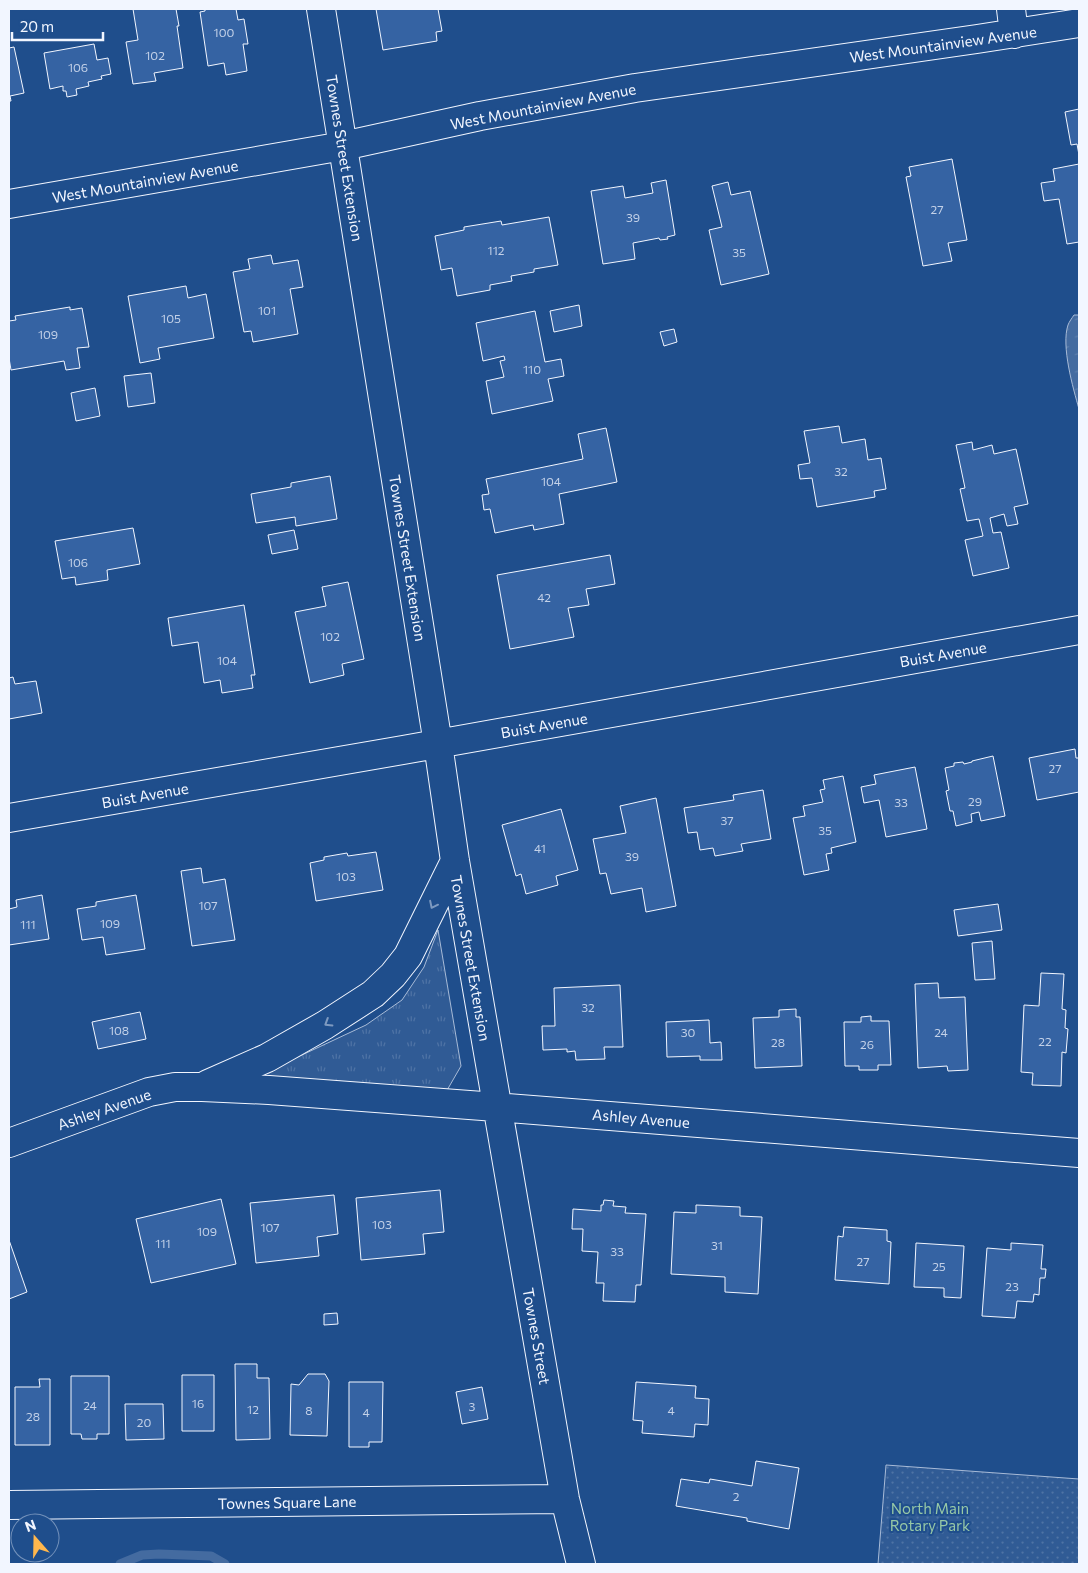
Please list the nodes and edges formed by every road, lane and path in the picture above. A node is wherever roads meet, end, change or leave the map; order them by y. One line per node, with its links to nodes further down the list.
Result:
1 (321, 9): 4 (street, Townes Street Extension)
2 (1013, 21): 3 (street, West Mountainview Avenue); 4 (street, West Mountainview Avenue)
3 (1079, 23)
4 (343, 146): 5 (street, West Mountainview Avenue); 7 (street, Townes Street Extension)
5 (9, 204)
6 (1079, 630): 7 (street, Buist Avenue)
7 (438, 744): 8 (street, Buist Avenue); 9 (street, Townes Street Extension)
8 (9, 818)
9 (455, 862): 10 (street, Ashley Avenue, one-way to 10); 11 (street, Townes Street Extension)
10 (202, 1087): 11 (street, Ashley Avenue); 12 (street, Ashley Avenue)
11 (496, 1106): 13 (street, Ashley Avenue); 14 (street, Townes Street)
12 (9, 1143)
13 (1079, 1153)
14 (565, 1500): 15 (street, Townes Square Lane); 16 (street, Townes Street)
15 (9, 1505)
16 (581, 1564)

